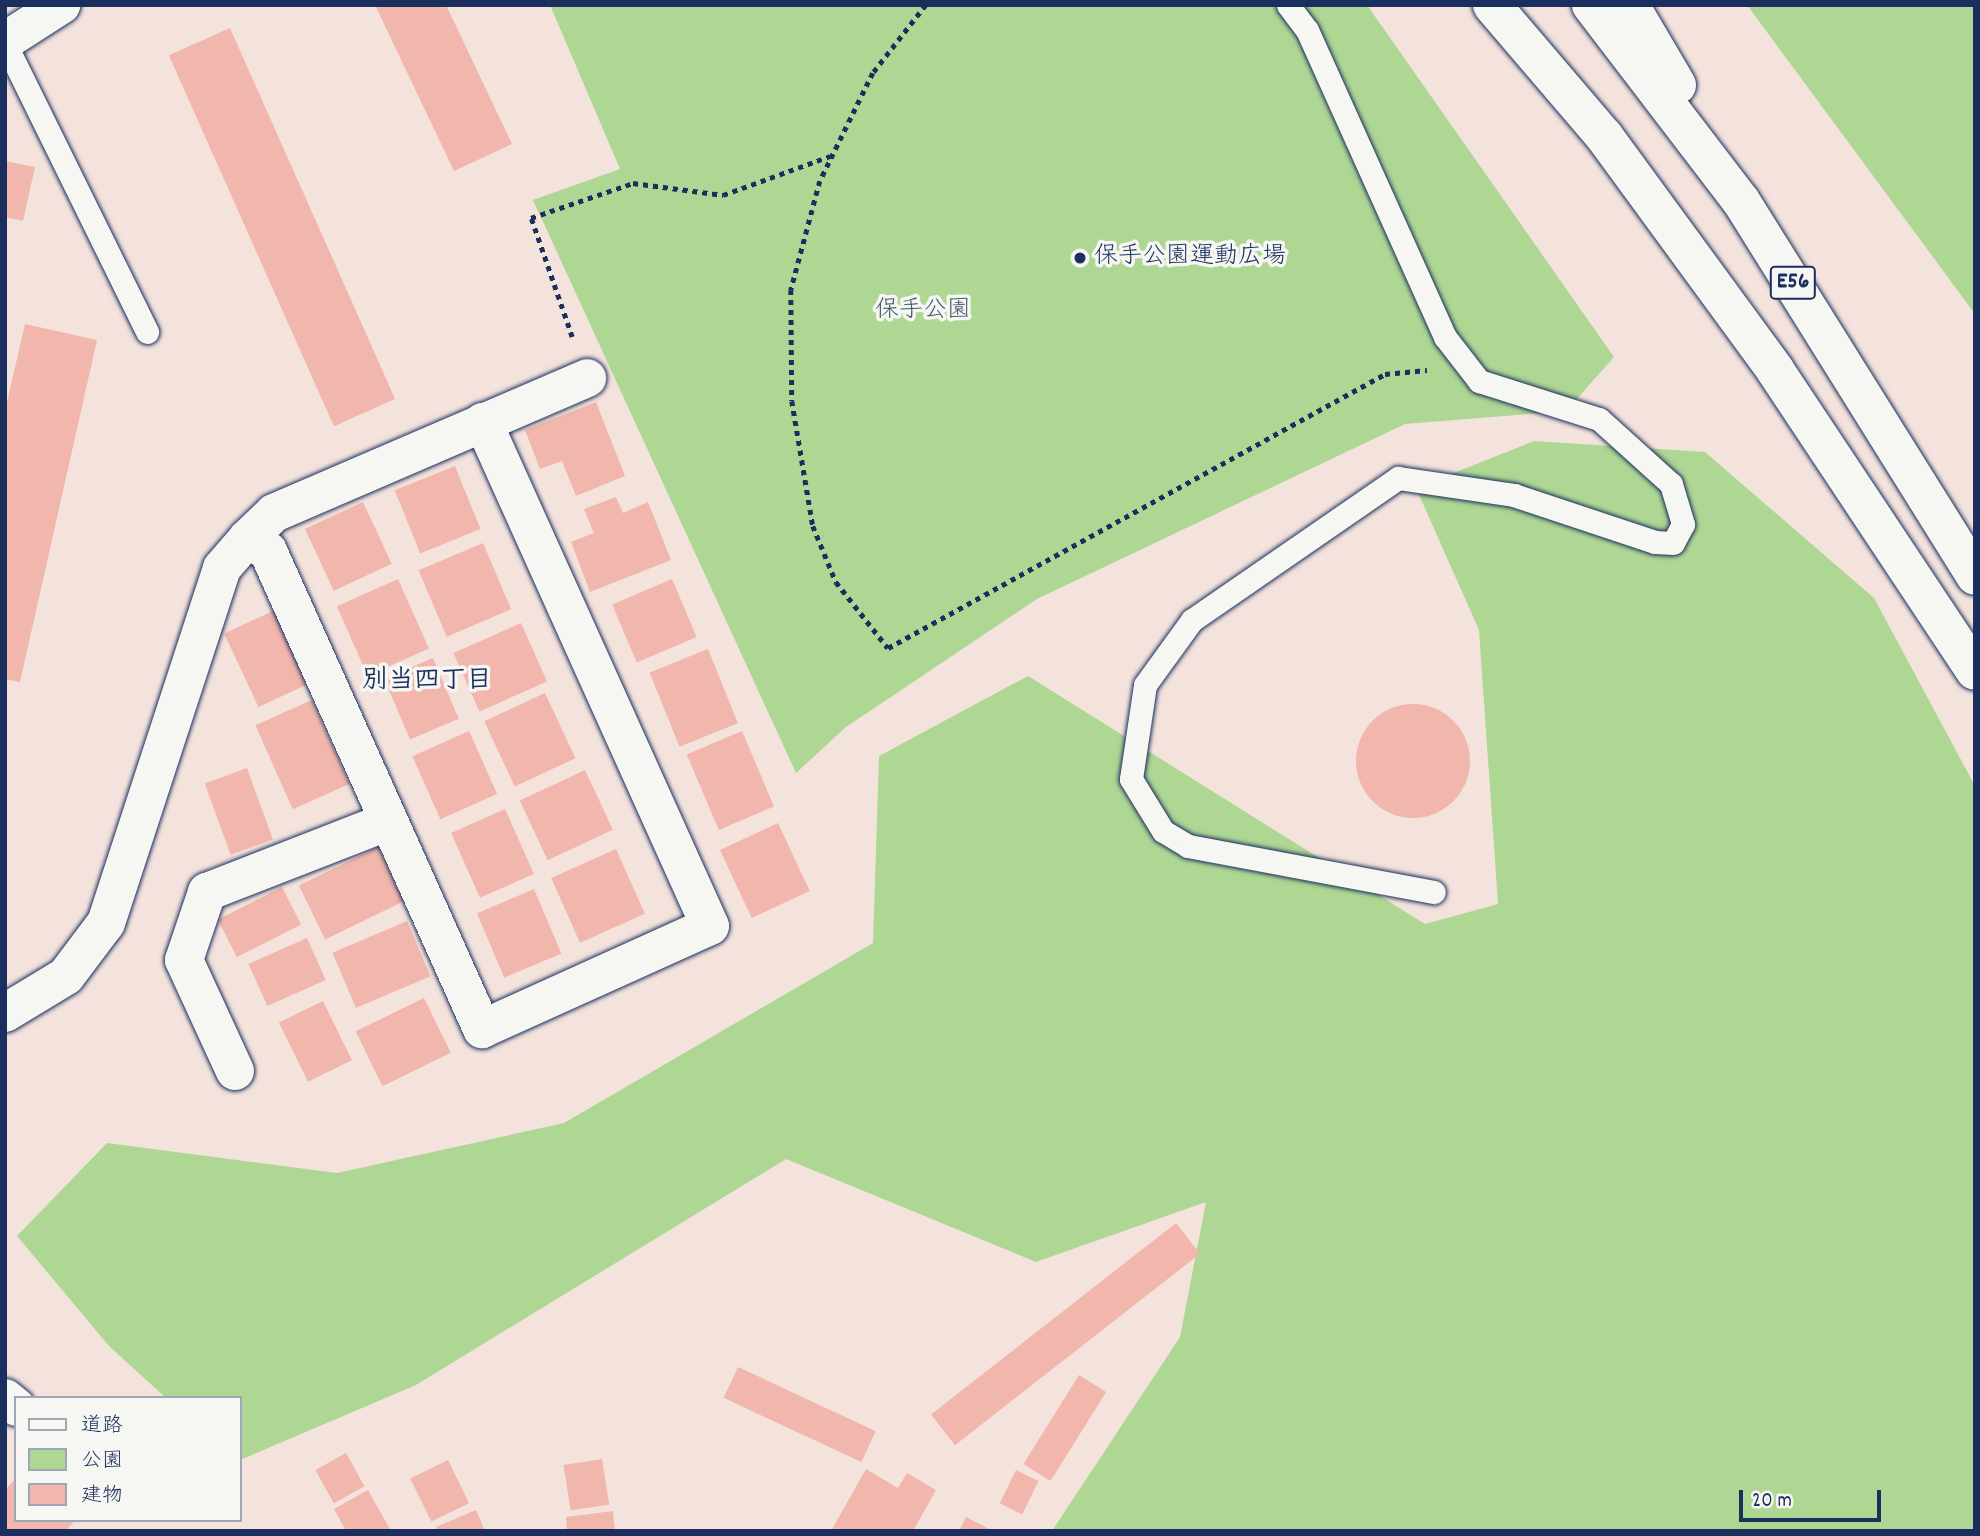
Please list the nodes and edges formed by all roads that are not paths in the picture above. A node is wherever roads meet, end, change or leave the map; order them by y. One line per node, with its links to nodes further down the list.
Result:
1 (61, 5): 6 (main road)
2 (1288, 5): 15 (lane)
3 (1492, 5): 13 (main road)
4 (1591, 5): 7 (main road, E56)
5 (1630, 5): 7 (main road)
6 (5, 42): 8 (lane)
7 (1741, 201): 12 (main road, E56)
8 (147, 332)
9 (587, 378): 10 (main road)
10 (483, 422): 11 (main road); 14 (main road)
11 (247, 538): 14 (main road); 16 (main road)
12 (1975, 576)
13 (1975, 671)
14 (390, 821): 17 (main road)
15 (1434, 892)
16 (5, 1013)
17 (235, 1072)

